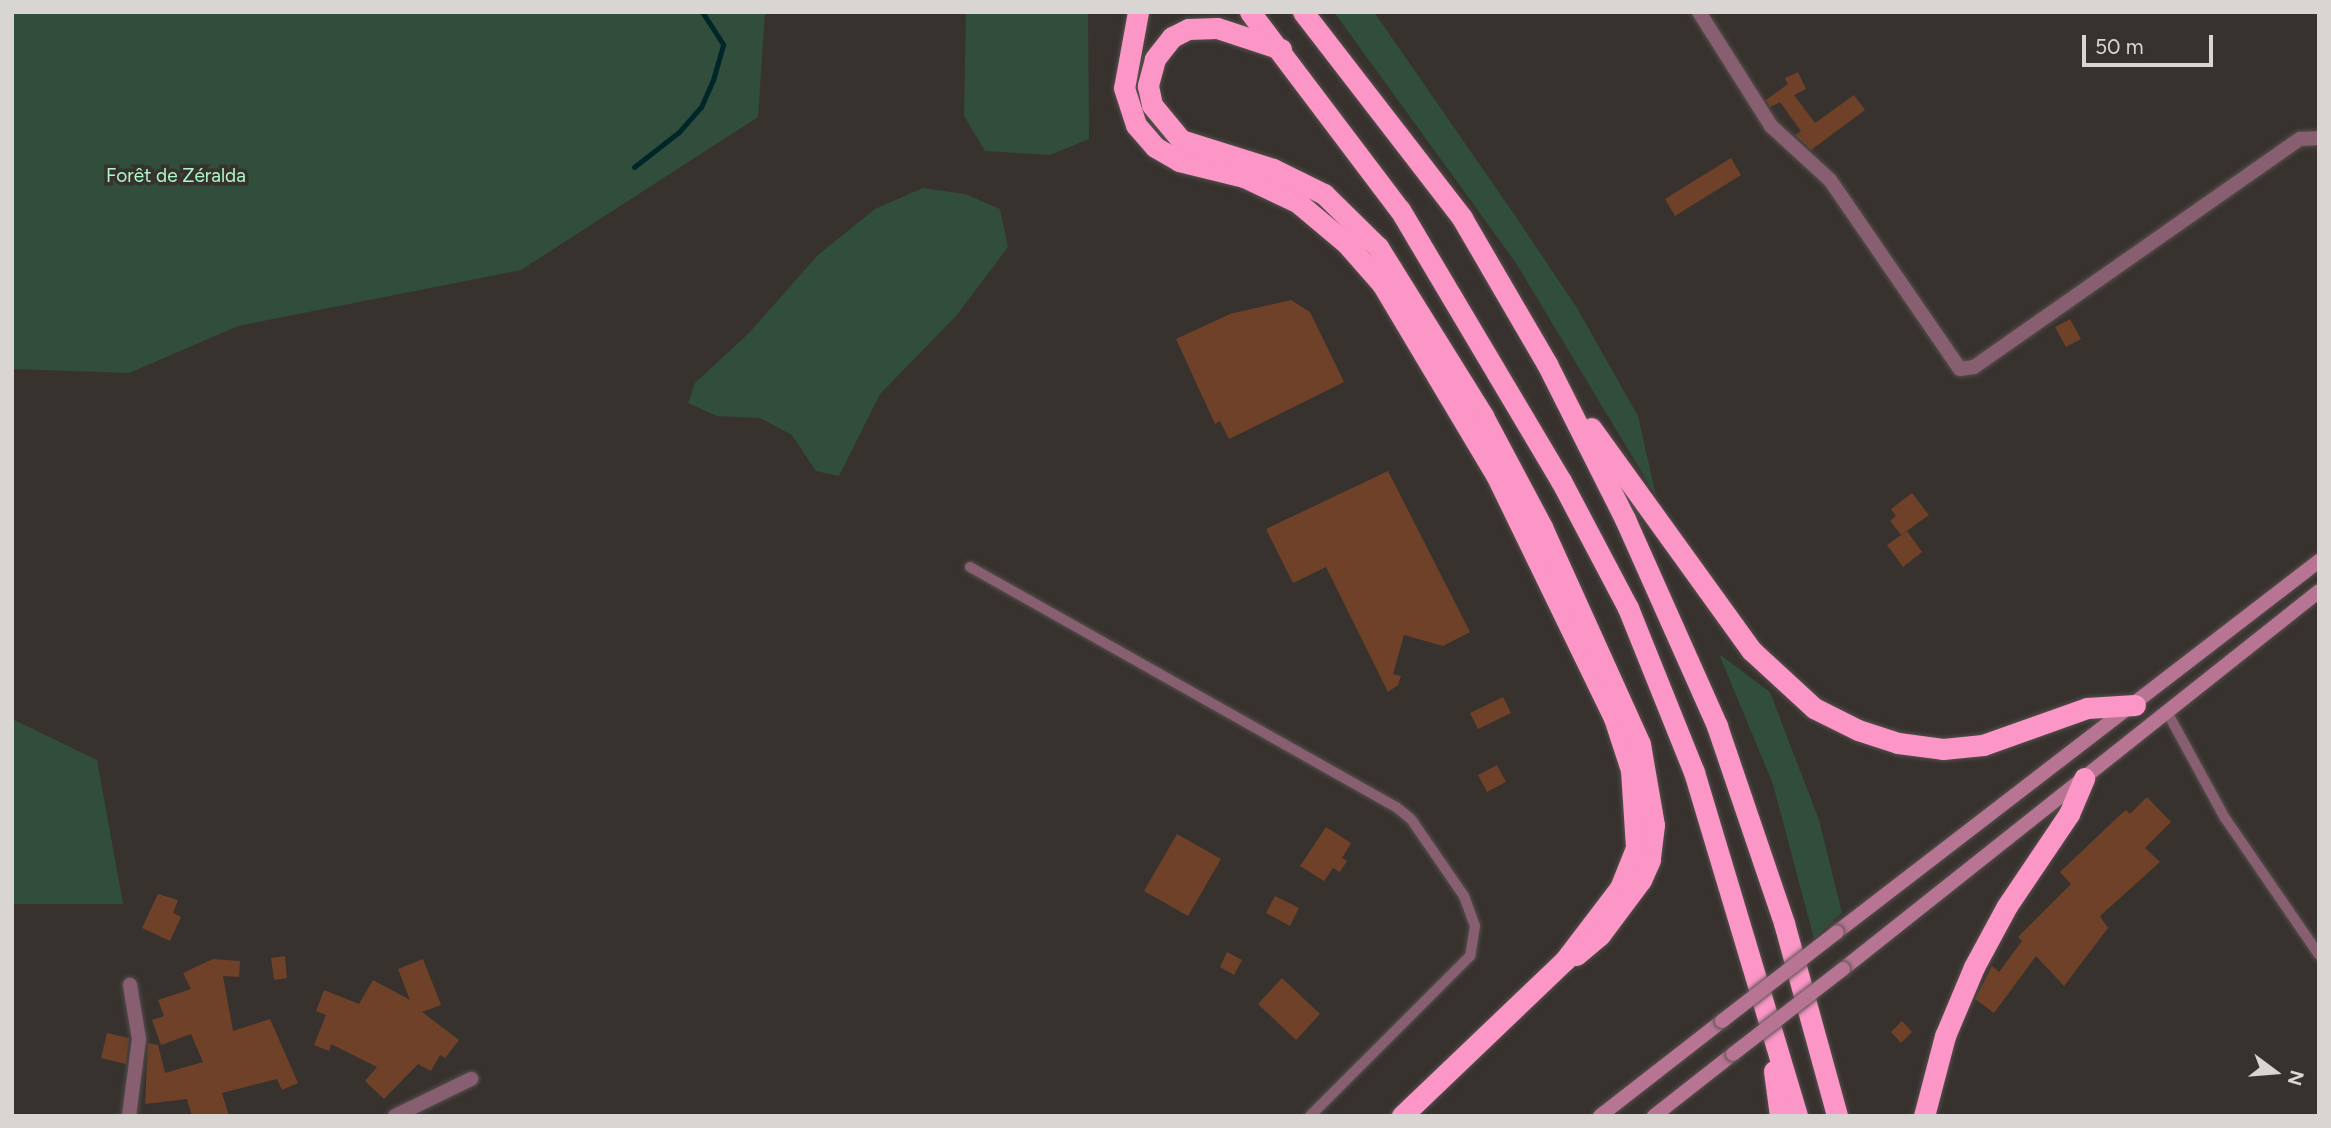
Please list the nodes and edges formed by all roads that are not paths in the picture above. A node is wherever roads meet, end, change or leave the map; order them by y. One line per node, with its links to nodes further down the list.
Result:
1 (1138, 12): 15 (highway)
2 (1251, 12): 5 (highway)
3 (1303, 12): 7 (highway)
4 (1699, 12): 6 (street)
5 (1281, 48): 15 (highway); 17 (highway)
6 (2319, 138)
7 (1547, 364): 11 (highway); 27 (highway)
8 (2319, 561): 11 (main road)
9 (970, 567): 21 (lane)
10 (2319, 591): 12 (main road)
11 (2135, 705): 23 (main road, bridge)
12 (2166, 710): 13 (main road); 14 (lane)
13 (2084, 778): 24 (main road, bridge); 28 (highway)
14 (2319, 956)
15 (1565, 960): 22 (highway)
16 (130, 985): 19 (street)
17 (1774, 1037): 25 (highway); 26 (highway)
18 (471, 1079): 20 (street)
19 (130, 1116)
20 (395, 1116)
21 (1310, 1116)
22 (1402, 1116)
23 (1600, 1116)
24 (1654, 1116)
25 (1780, 1116)
26 (1797, 1116)
27 (1837, 1116)
28 (1924, 1116)

